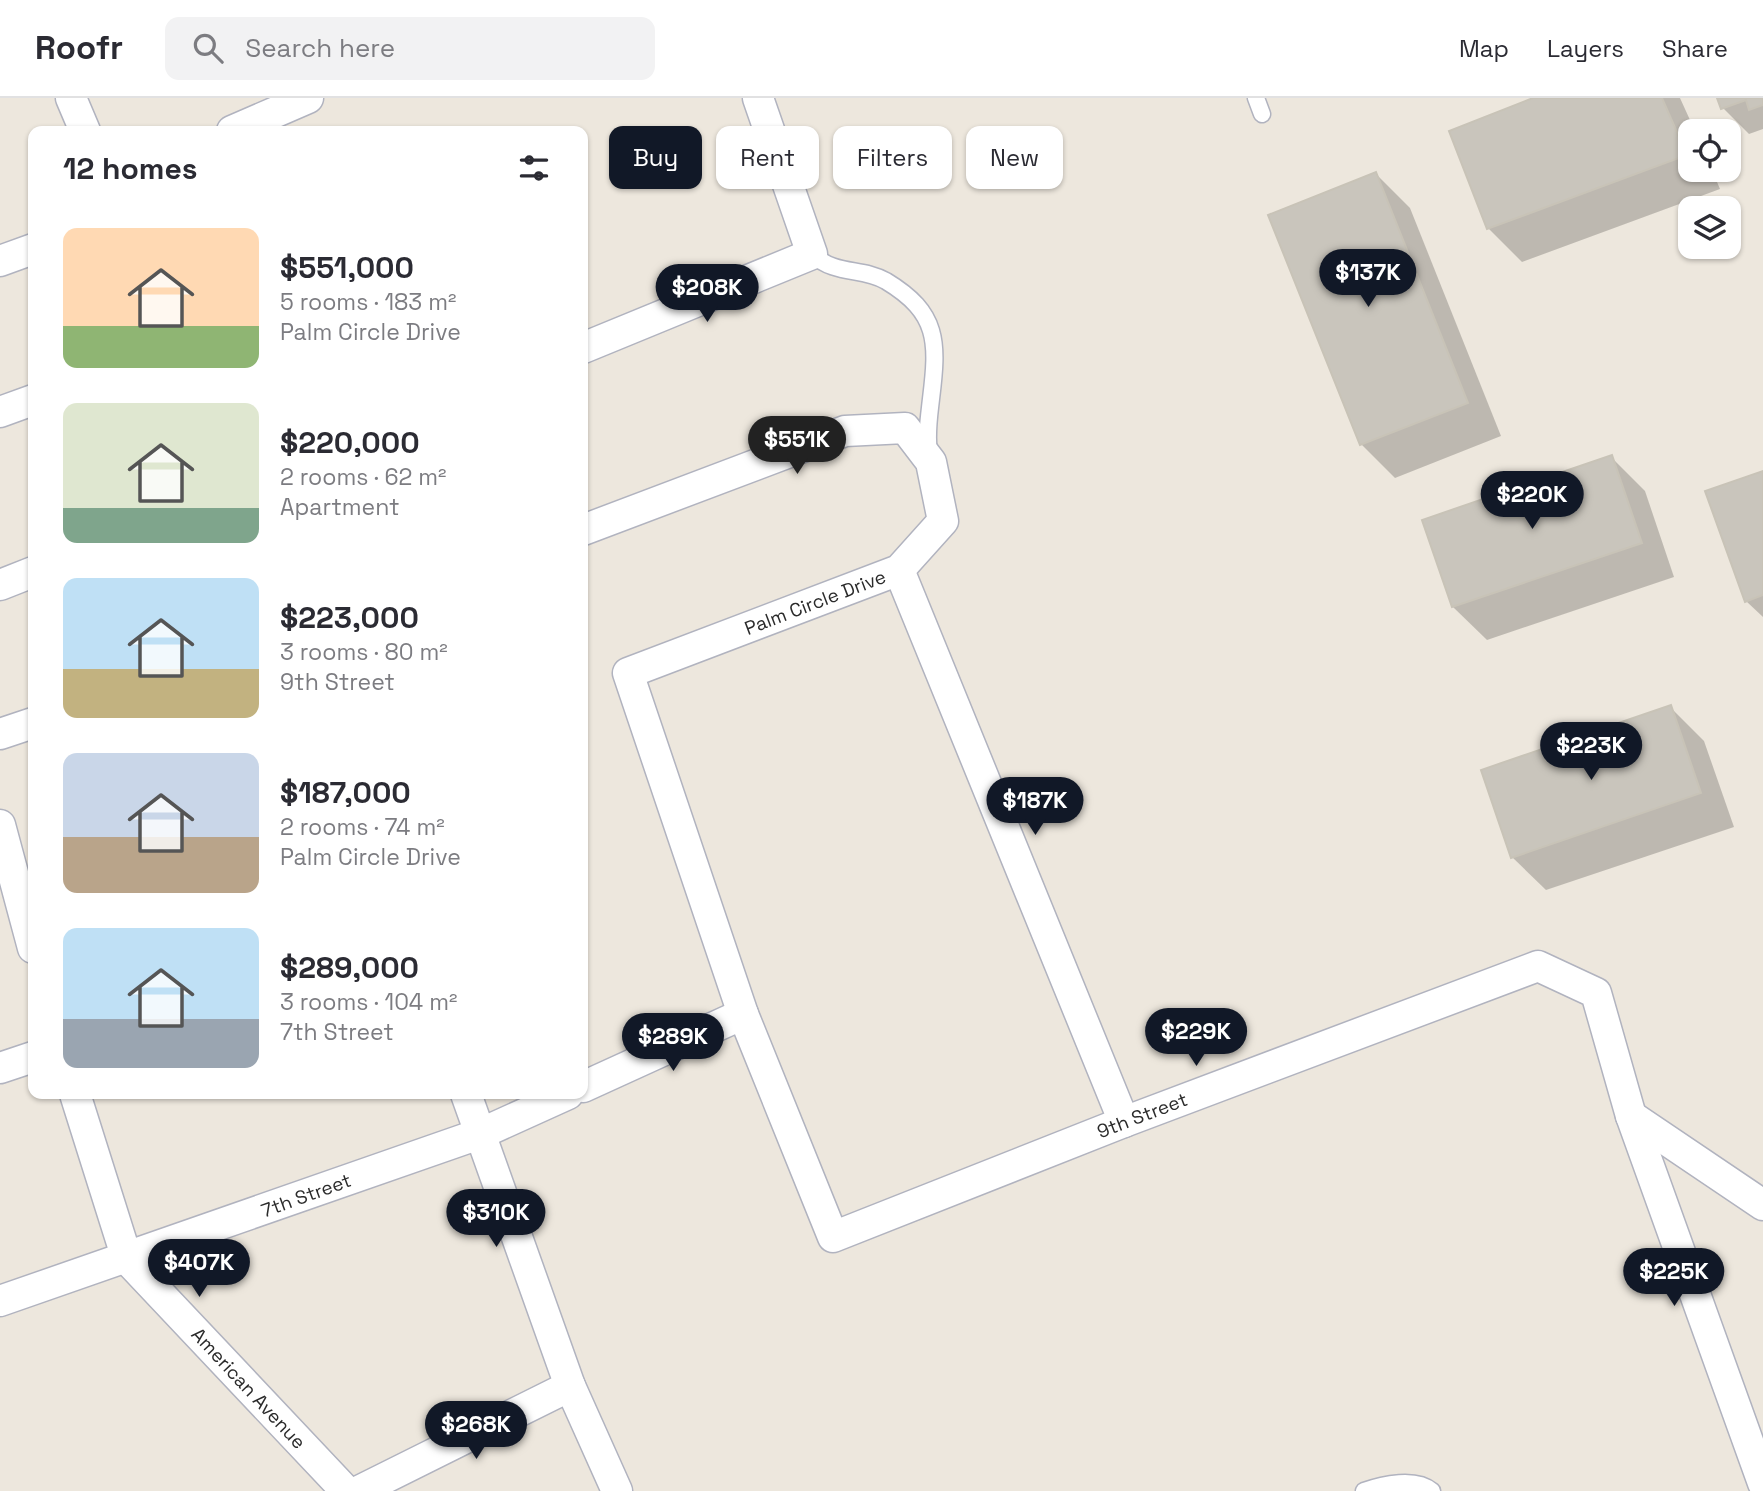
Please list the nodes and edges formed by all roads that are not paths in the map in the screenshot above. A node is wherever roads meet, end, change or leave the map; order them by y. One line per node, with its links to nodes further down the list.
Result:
1 (71, 98): 6 (street)
2 (308, 98): 7 (street)
3 (758, 98): 9 (street)
4 (1256, 98): 5 (lane)
5 (1262, 114)
6 (83, 126)
7 (244, 126)
8 (28, 251): 10 (street)
9 (812, 254): 11 (street); 14 (lane)
10 (0, 261)
11 (588, 346)
12 (28, 402): 13 (street)
13 (0, 412)
14 (931, 461): 15 (street); 16 (street)
15 (588, 528)
16 (898, 570): 24 (street, Palm Circle Drive); 32 (street, Palm Circle Drive)
17 (28, 574): 18 (street)
18 (0, 585)
19 (28, 725): 20 (street)
20 (0, 734)
21 (0, 825): 22 (street)
22 (14, 863): 23 (street)
23 (28, 926)
24 (743, 1014): 27 (street); 32 (street, 9th Street)
25 (28, 1059): 26 (street)
26 (0, 1068)
27 (588, 1085)
28 (77, 1099): 35 (street, American Avenue)
29 (468, 1099): 33 (street)
30 (557, 1099): 33 (street, 7th Street)
31 (1631, 1116): 32 (street, 9th Street); 34 (street); 38 (street, 9th Street)
32 (1124, 1122)
33 (482, 1133): 35 (street, 7th Street); 37 (street)
34 (1763, 1205)
35 (127, 1259): 36 (street, 7th Street); 39 (street, American Avenue)
36 (0, 1301)
37 (570, 1387): 40 (street); 41 (street)
38 (1763, 1483)
39 (346, 1491)
40 (359, 1491)
41 (617, 1491)
42 (1364, 1491): 43 (lane)
43 (1432, 1491)

